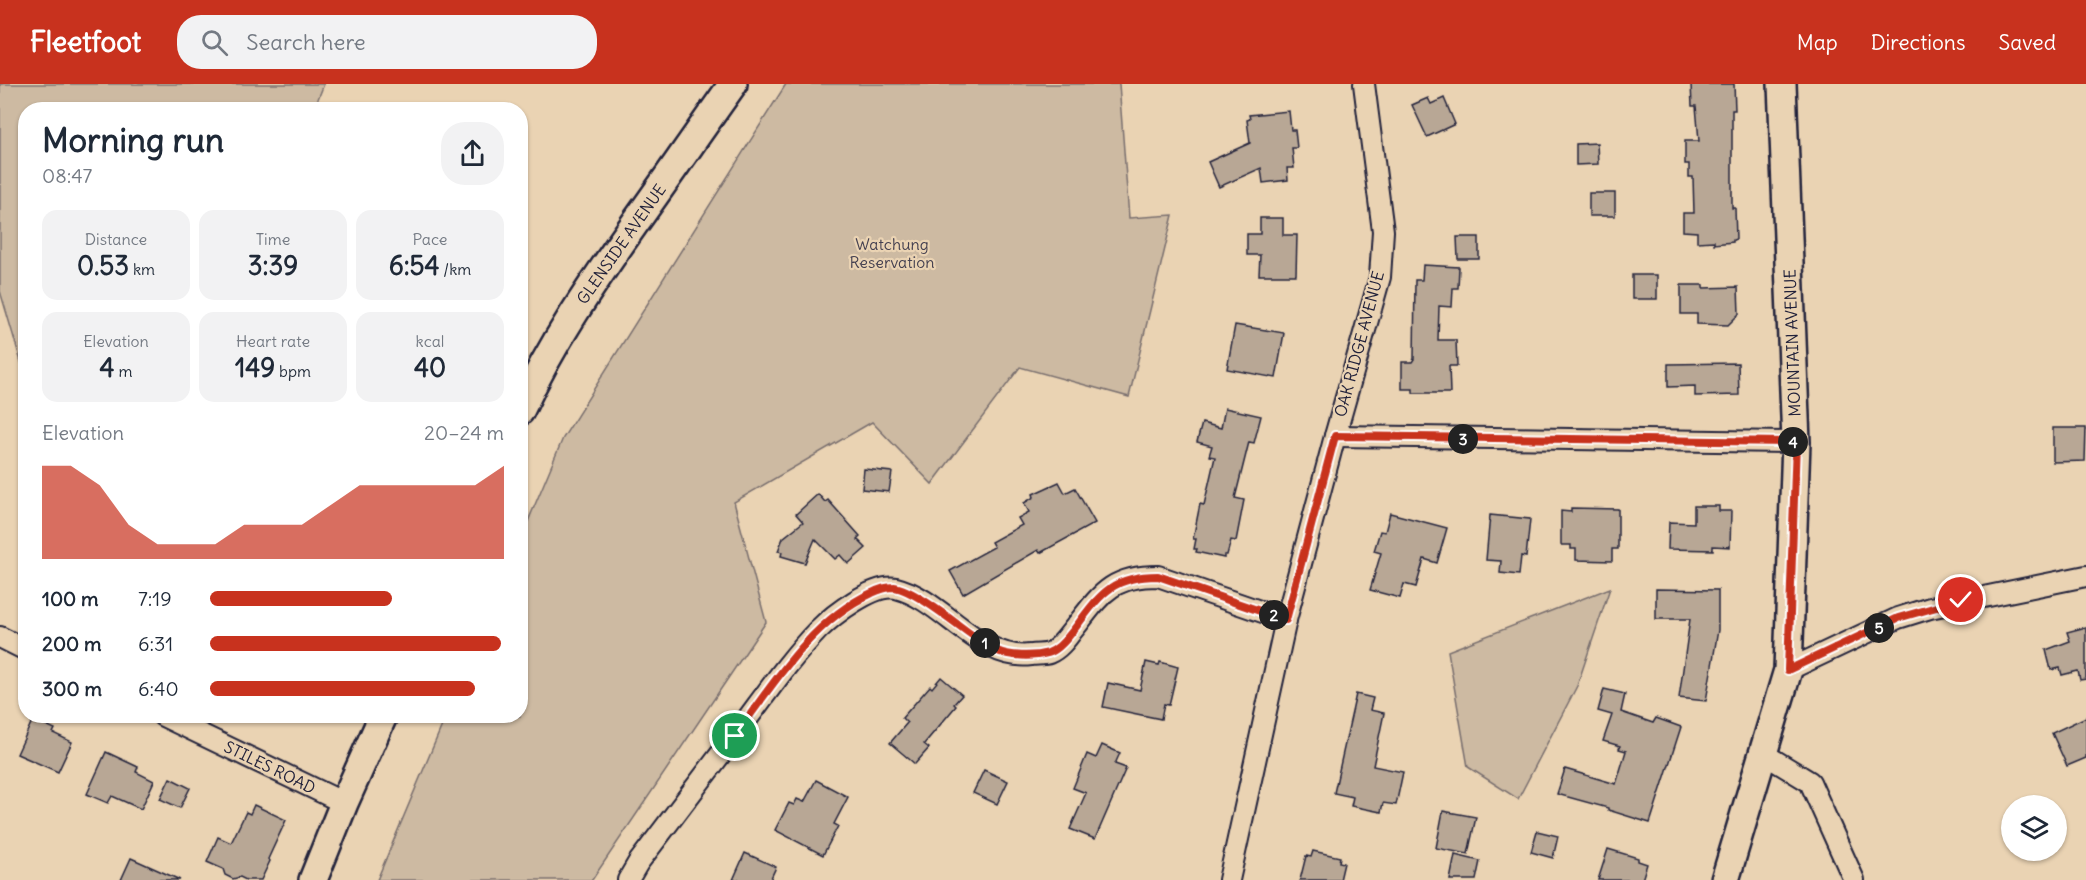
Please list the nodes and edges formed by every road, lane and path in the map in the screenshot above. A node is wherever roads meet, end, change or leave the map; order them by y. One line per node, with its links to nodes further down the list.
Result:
1 (733, 84): 4 (main road, GLENSIDE AVENUE)
2 (1364, 84): 5 (street, OAK RIDGE AVENUE)
3 (1782, 84): 6 (main road, MOUNTAIN AVENUE)
4 (528, 394)
5 (1335, 436): 6 (street); 8 (street, OAK RIDGE AVENUE)
6 (1796, 442): 11 (main road, MOUNTAIN AVENUE)
7 (2086, 576): 11 (street)
8 (1286, 620): 17 (street); 18 (street, OAK RIDGE AVENUE)
9 (0, 637): 10 (street)
10 (18, 646)
11 (1788, 670): 14 (main road, MOUNTAIN AVENUE)
12 (178, 723): 15 (street, STILES ROAD)
13 (380, 723): 15 (main road)
14 (1764, 754): 19 (main road, MOUNTAIN AVENUE); 20 (street)
15 (344, 803): 16 (main road)
16 (313, 880)
17 (628, 880)
18 (1229, 880)
19 (1725, 880)
20 (1854, 880)

